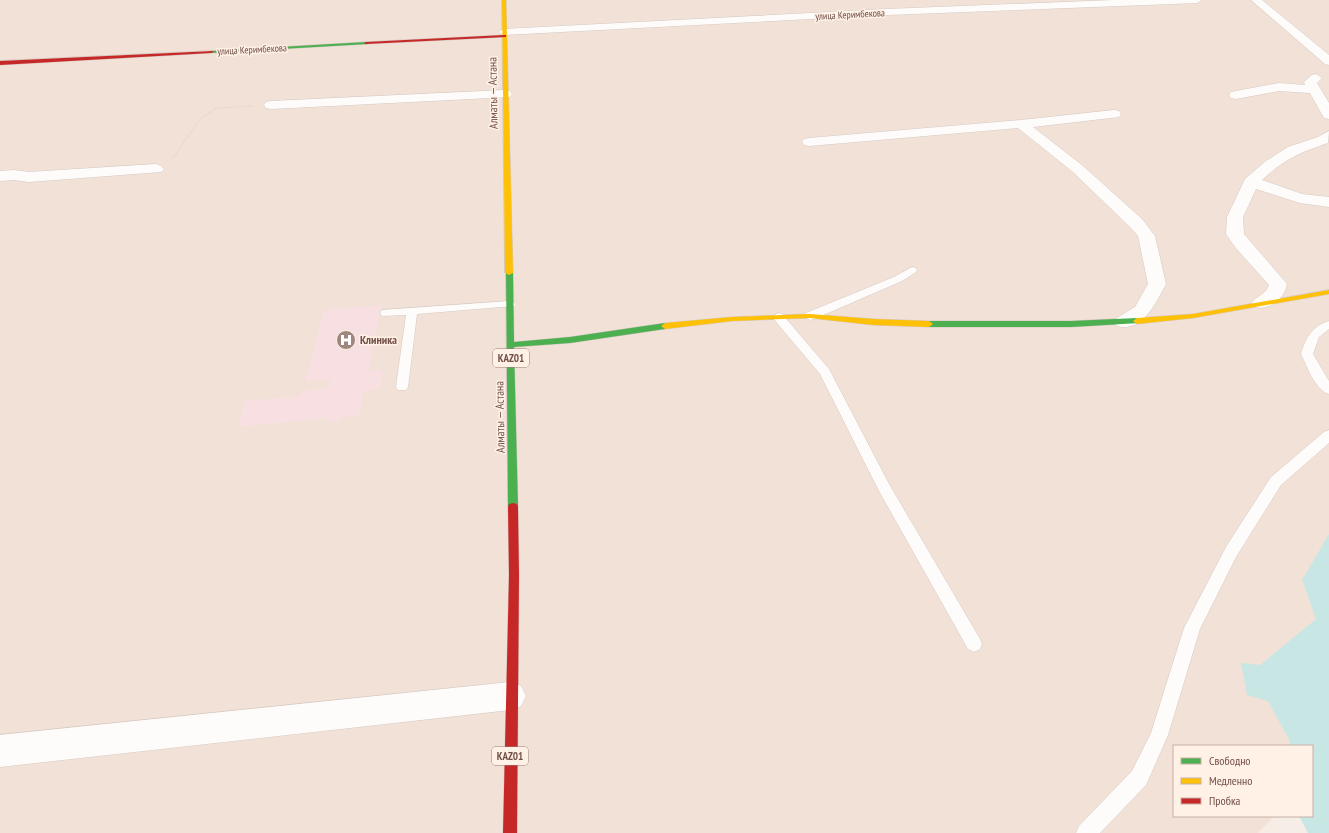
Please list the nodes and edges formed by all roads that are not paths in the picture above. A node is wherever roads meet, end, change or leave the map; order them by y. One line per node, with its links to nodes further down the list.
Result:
1 (504, 0): 6 (main road, Алматы — Астана / KАZ01)
2 (1173, 0): 3 (street, улица Керимбекова); 5 (street, улица Керимбекова)
3 (1197, 0)
4 (1256, 0): 7 (street)
5 (1015, 3): 6 (street, улица Керимбекова)
6 (504, 34): 8 (main road, улица Керимбекова); 11 (main road, Алматы — Астана / KАZ01)
7 (1329, 61)
8 (0, 63)
9 (1329, 68): 10 (street)
10 (1314, 89): 12 (street); 15 (street)
11 (505, 94): 13 (street); 26 (main road, Алматы — Астана / KАZ01)
12 (1236, 94)
13 (271, 105)
14 (1114, 114): 16 (street)
15 (1329, 115)
16 (1021, 124): 18 (street); 31 (street)
17 (1329, 135): 21 (street)
18 (809, 142)
19 (156, 169): 20 (street)
20 (0, 176)
21 (1252, 182): 22 (street); 25 (street)
22 (1329, 202)
23 (912, 270): 29 (lane)
24 (1329, 292): 25 (main road)
25 (1261, 303): 31 (main road)
26 (510, 304): 27 (lane); 33 (main road, Алматы — Астана / KАZ01)
27 (412, 311): 28 (lane); 34 (lane)
28 (386, 313)
29 (810, 316): 30 (main road); 31 (main road)
30 (778, 317): 33 (main road); 37 (lane)
31 (1124, 322)
32 (1329, 325): 35 (lane)
33 (511, 345): 38 (main road, Алматы — Астана / KАZ01)
34 (402, 387)
35 (1329, 390)
36 (1329, 436): 41 (lane)
37 (974, 644)
38 (511, 696): 39 (street); 40 (main road, Алматы — Астана / KАZ01)
39 (0, 751)
40 (510, 833)
41 (1086, 833)

